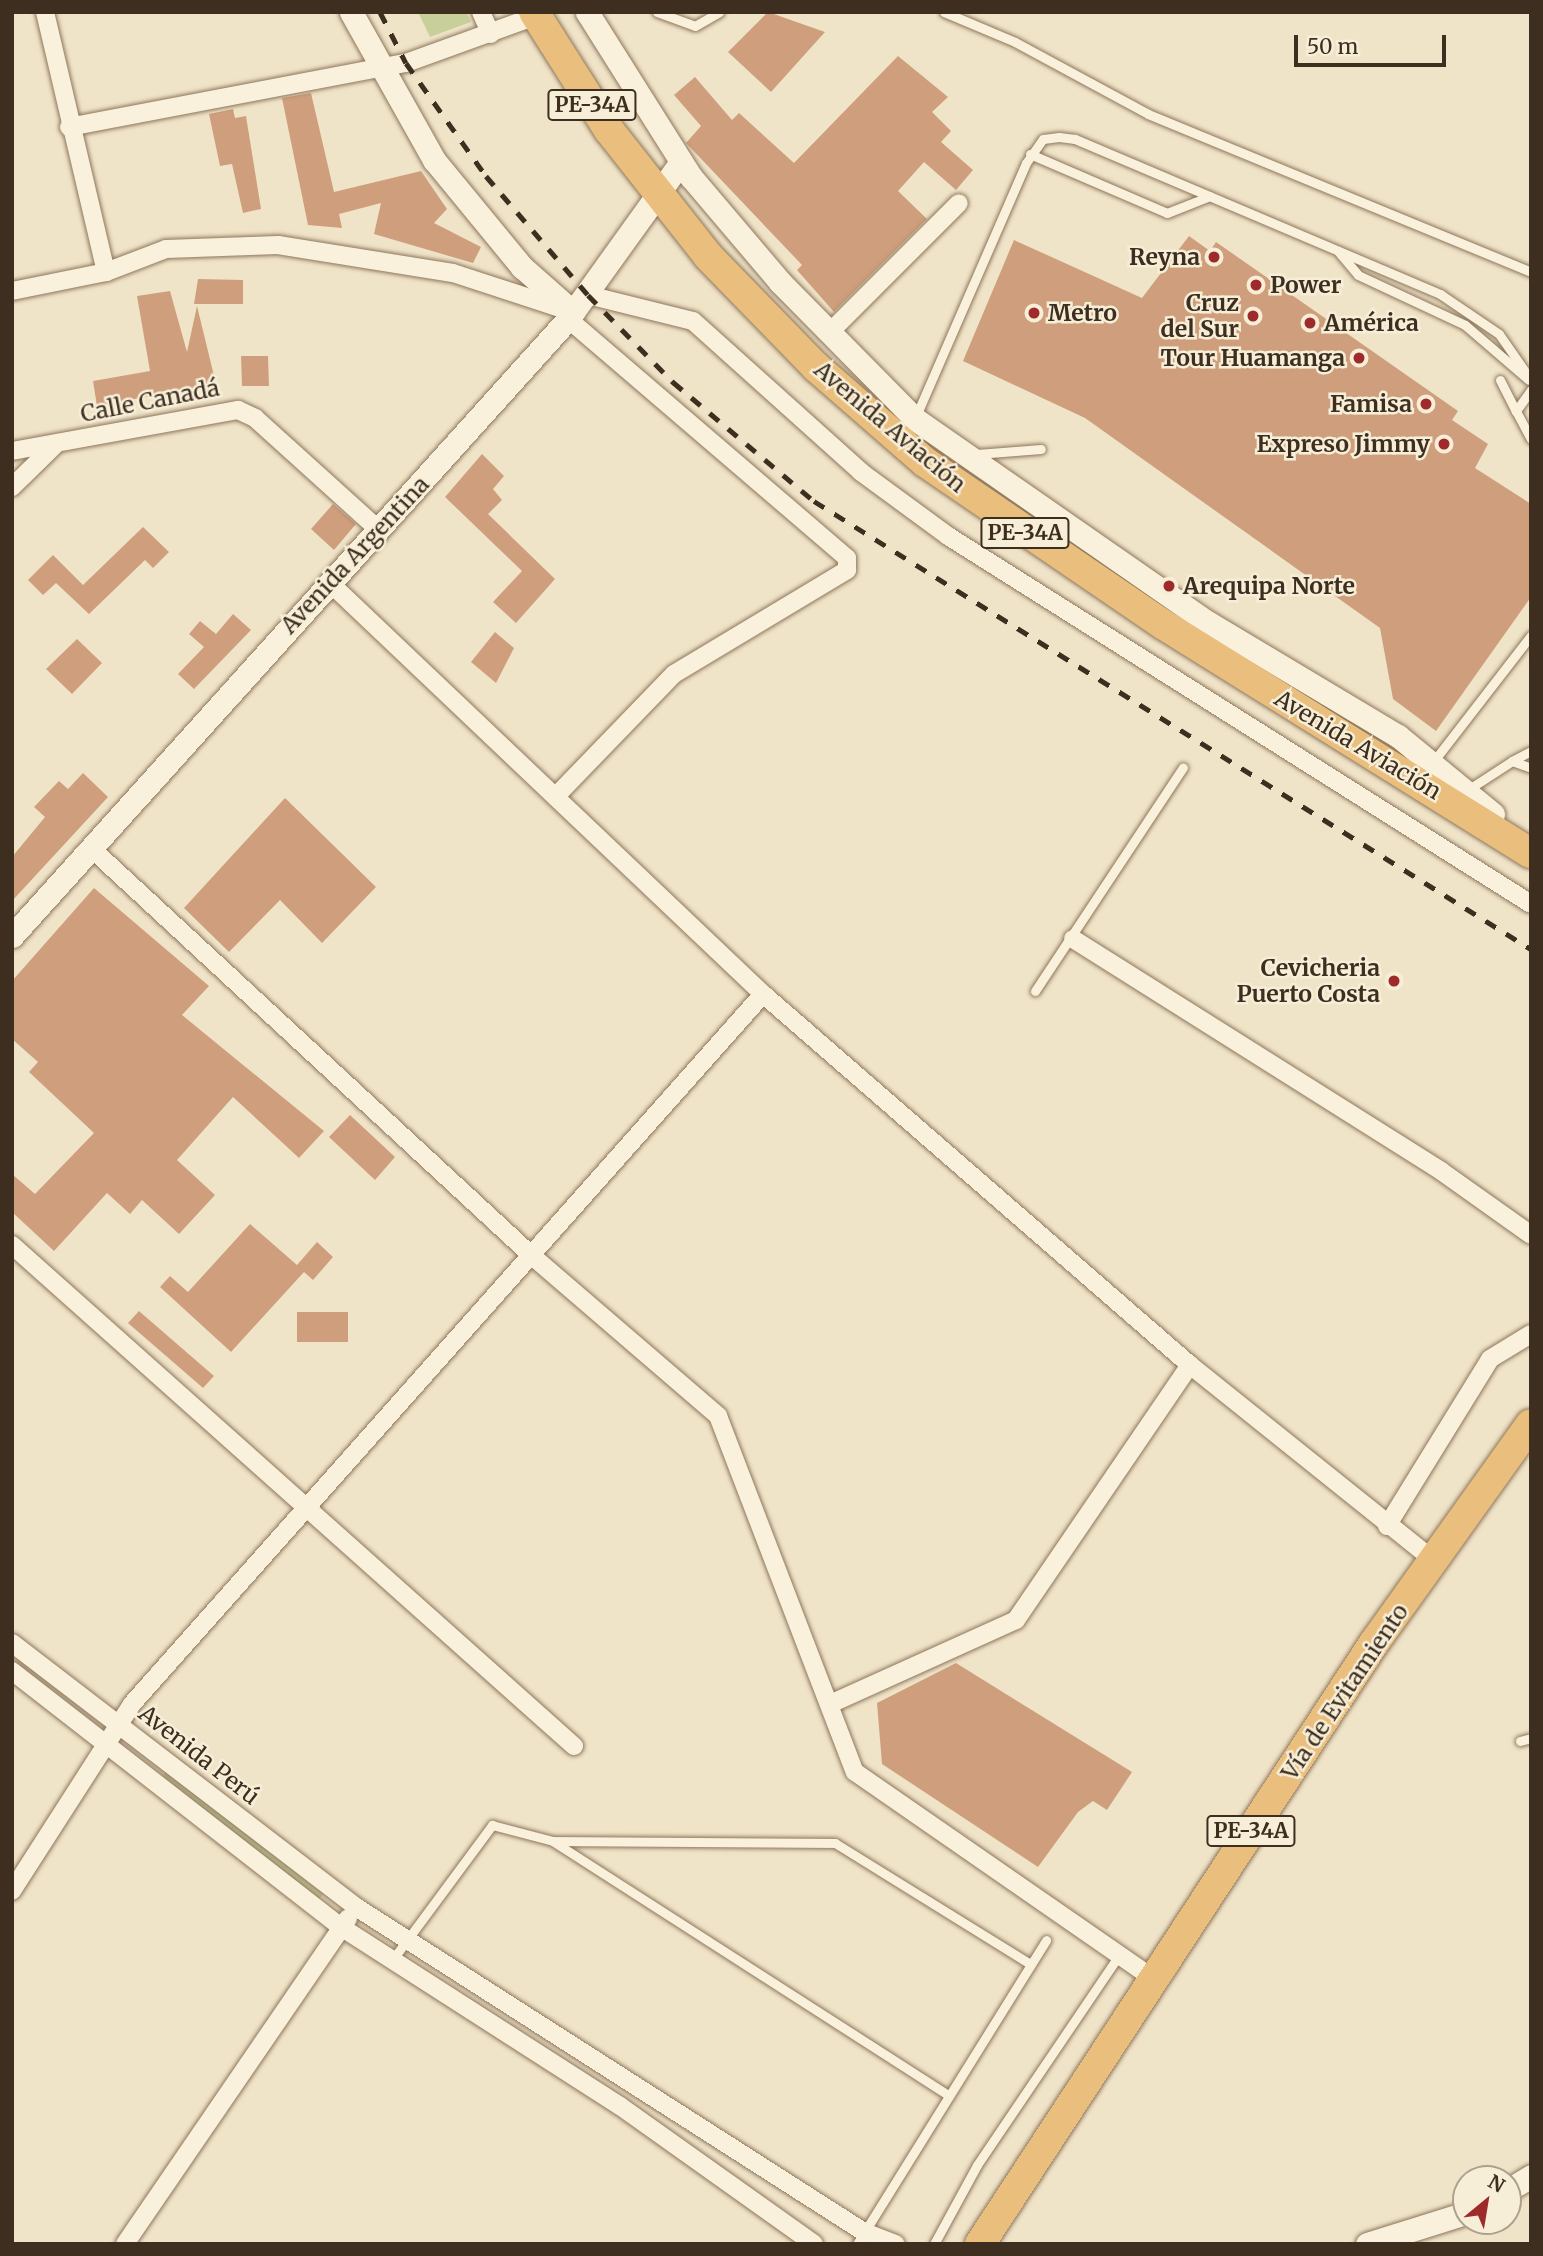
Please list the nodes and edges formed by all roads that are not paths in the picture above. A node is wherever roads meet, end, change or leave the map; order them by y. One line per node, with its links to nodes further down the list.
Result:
1 (45, 12): 11 (street)
2 (351, 12): 10 (street)
3 (481, 12): 9 (street)
4 (587, 12): 13 (street)
5 (657, 12): 6 (lane)
6 (719, 12)
7 (943, 12): 21 (lane)
8 (535, 14): 9 (street); 14 (highway, Avenida Aviación / PE-34A)
9 (491, 34): 10 (street)
10 (377, 64): 11 (street); 24 (street)
11 (69, 127): 17 (street)
12 (1030, 154): 15 (lane); 15 (lane); 30 (lane)
13 (681, 162): 14 (street, Avenida Argentina); 25 (street)
14 (656, 192): 23 (street, Avenida Argentina); 30 (highway, Avenida Aviación / PE-34A)
15 (1210, 196): 18 (lane)
16 (959, 203): 25 (street)
17 (97, 236): 19 (street); 20 (street)
18 (1337, 250): 27 (lane); 27 (lane)
19 (140, 257): 20 (street); 24 (street)
20 (106, 272): 22 (street)
21 (1531, 272)
22 (12, 291)
23 (588, 295): 24 (street, Avenida Argentina); 51 (street)
24 (570, 316): 37 (street, Avenida Argentina); 47 (street)
25 (830, 332): 30 (street)
26 (1500, 380): 29 (lane)
27 (1531, 381)
28 (1531, 390): 29 (lane)
29 (1516, 411): 31 (lane)
30 (907, 429): 35 (street); 40 (highway, Avenida Aviación / PE-34A)
31 (1531, 439)
32 (55, 445): 34 (street, Calle Canadá); 36 (street); 37 (street, Calle Canadá)
33 (1041, 449): 35 (lane)
34 (12, 451)
35 (959, 452): 40 (street)
36 (12, 487)
37 (379, 530): 38 (street, Avenida Argentina)
38 (329, 582): 47 (street); 49 (street, Avenida Argentina)
39 (1531, 635): 43 (lane)
40 (1361, 728): 43 (street); 46 (highway, Avenida Aviación / PE-34A)
41 (1531, 751): 42 (lane)
42 (1512, 761): 45 (lane); 46 (lane)
43 (1433, 762): 46 (street)
44 (1183, 767): 53 (lane)
45 (1531, 768)
46 (1460, 794): 48 (highway, Avenida Aviación / PE-34A); 50 (highway, Avenida Aviación / PE-34A)
47 (557, 795): 55 (street)
48 (1531, 834)
49 (91, 848): 52 (street, Avenida Argentina); 58 (street)
50 (1531, 853)
51 (1531, 904)
52 (12, 936)
53 (1073, 939): 54 (lane); 56 (street)
54 (1035, 991)
55 (763, 994): 58 (street); 60 (street)
56 (1531, 1235)
57 (12, 1245): 62 (street)
58 (531, 1255): 62 (street); 67 (street)
59 (1531, 1334): 63 (street)
60 (1190, 1366): 63 (street); 67 (street)
61 (1531, 1424): 64 (highway, Vía de Evitamiento / PE-34A)
62 (303, 1506): 68 (street); 72 (street)
63 (1387, 1526): 64 (street)
64 (1437, 1563): 82 (highway, Vía de Evitamiento / PE-34A)
65 (12, 1643): 68 (street, Avenida Perú)
66 (12, 1671): 71 (street, Avenida Perú)
67 (830, 1704): 79 (street)
68 (121, 1726): 71 (street); 75 (street, Avenida Perú)
69 (1531, 1738): 70 (lane)
70 (1520, 1741)
71 (108, 1745): 74 (street); 76 (street, Avenida Perú)
72 (574, 1746)
73 (553, 1841): 77 (lane); 81 (lane); 83 (lane)
74 (12, 1891)
75 (356, 1907): 76 (street); 77 (street, Avenida Perú)
76 (341, 1927): 80 (street, Avenida Perú); 86 (street)
77 (407, 1940): 80 (lane); 85 (street, Avenida Perú)
78 (1046, 1940): 81 (lane)
79 (1120, 1954): 82 (street); 89 (lane)
80 (393, 1959): 87 (street, Avenida Perú)
81 (1030, 1964): 83 (lane)
82 (1150, 1976): 90 (highway, Vía de Evitamiento / PE-34A)
83 (948, 2095): 85 (lane)
84 (1452, 2217): 91 (street)
85 (861, 2238): 88 (street, Avenida Perú)
86 (125, 2244)
87 (814, 2244)
88 (896, 2244)
89 (934, 2244)
90 (981, 2244)
91 (1367, 2244)

